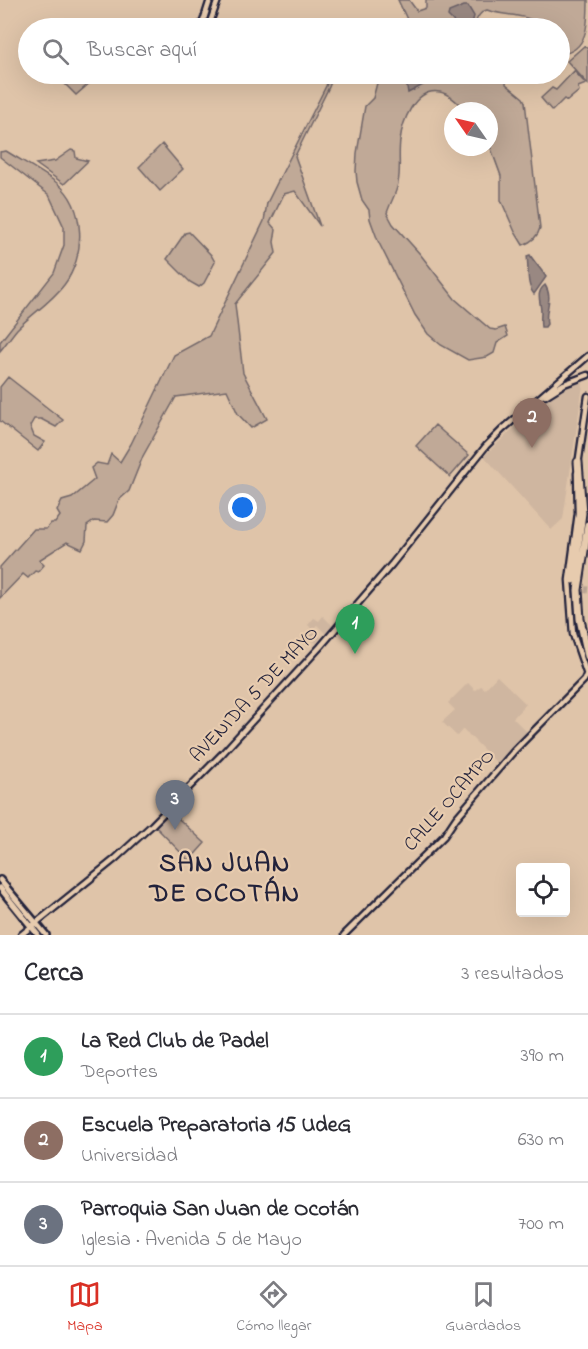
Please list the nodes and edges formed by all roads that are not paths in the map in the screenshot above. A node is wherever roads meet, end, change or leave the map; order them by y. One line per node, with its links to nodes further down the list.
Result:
1 (210, 0): 3 (main road)
2 (219, 0): 4 (main road)
3 (204, 18)
4 (212, 18)
5 (588, 356): 8 (main road, AVENIDA 5 DE MAYO)
6 (588, 375): 8 (main road, AVENIDA 5 DE MAYO)
7 (588, 396): 9 (main road)
8 (476, 458): 18 (main road, AVENIDA 5 DE MAYO)
9 (578, 462): 11 (highway); 13 (main road)
10 (588, 525): 12 (highway)
11 (573, 580)
12 (588, 656)
13 (587, 675): 15 (main road, CALLE OCAMPO)
14 (588, 683): 15 (main road)
15 (578, 685): 22 (main road, CALLE OCAMPO)
16 (0, 880): 18 (main road)
17 (0, 888): 18 (main road)
18 (33, 924): 19 (main road, AVENIDA 5 DE MAYO); 20 (main road); 21 (main road)
19 (21, 935)
20 (38, 935)
21 (46, 935)
22 (344, 935)

